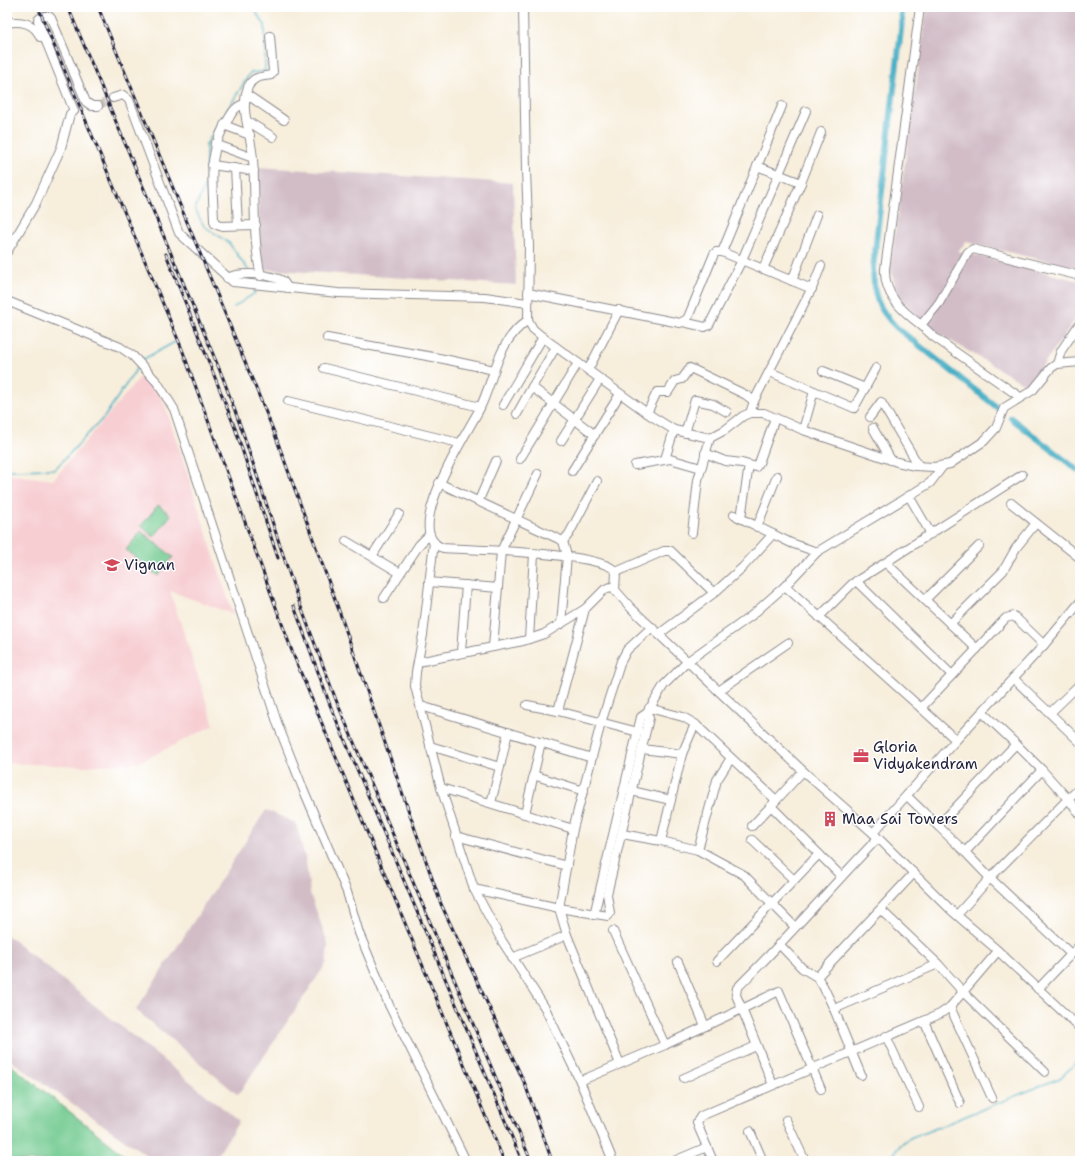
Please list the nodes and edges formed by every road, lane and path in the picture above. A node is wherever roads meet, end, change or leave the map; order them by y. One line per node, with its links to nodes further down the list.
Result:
1 (523, 7): 40 (street)
2 (920, 7): 47 (street)
3 (7, 23): 11 (street)
4 (270, 36): 5 (street)
5 (246, 94): 7 (street); 12 (street)
6 (113, 98): 36 (street)
7 (245, 104): 13 (street); 14 (street)
8 (98, 106): 11 (street)
9 (782, 106): 21 (street)
10 (806, 112): 24 (street)
11 (70, 114): 29 (street)
12 (284, 120)
13 (247, 122): 16 (street); 17 (street)
14 (224, 125): 16 (street); 18 (street)
15 (821, 132): 25 (street)
16 (250, 136): 19 (street)
17 (273, 137)
18 (215, 144): 19 (street); 20 (street)
19 (253, 158): 23 (street)
20 (212, 165): 22 (street); 27 (street)
21 (758, 166): 24 (street); 30 (street)
22 (235, 168): 23 (street); 27 (street)
23 (254, 171): 28 (street)
24 (778, 173): 25 (street); 31 (street)
25 (801, 183): 33 (street)
26 (817, 215): 37 (street)
27 (238, 225): 28 (street)
28 (256, 225): 34 (street)
29 (7, 252)
30 (722, 252): 31 (street); 45 (street)
31 (742, 260): 33 (street); 45 (street)
32 (821, 266): 39 (street)
33 (763, 269): 37 (street)
34 (261, 276): 36 (street); 38 (street)
35 (1080, 276): 47 (street)
36 (227, 278): 38 (street)
37 (792, 281): 39 (street)
38 (288, 288): 42 (street)
39 (812, 289): 59 (street)
40 (528, 293): 42 (street); 43 (street)
41 (7, 301): 249 (street)
42 (527, 303): 44 (street)
43 (619, 310): 45 (street); 57 (street)
44 (528, 320): 48 (street); 56 (street)
45 (683, 322)
46 (1080, 323): 53 (street)
47 (920, 325): 65 (street)
48 (543, 337): 50 (street); 69 (street)
49 (327, 338): 56 (street)
50 (556, 347): 52 (street); 61 (street)
51 (1080, 362): 53 (street)
52 (578, 363): 57 (street); 68 (street)
53 (1057, 364): 65 (street)
54 (324, 368): 70 (street)
55 (876, 368): 62 (street)
56 (494, 370): 70 (street)
57 (588, 370): 60 (street)
58 (823, 371): 62 (street)
59 (770, 372): 63 (street); 67 (street)
60 (600, 379): 64 (street); 77 (street)
61 (532, 387): 68 (street); 74 (street)
62 (866, 388): 63 (street)
63 (814, 391): 80 (street)
64 (620, 394): 72 (street); 82 (street)
65 (1020, 398): 94 (street)
66 (288, 401): 85 (street)
67 (754, 401): 72 (street); 73 (street)
68 (553, 403): 77 (street); 87 (street)
69 (503, 405)
70 (480, 408): 85 (street)
71 (727, 412): 81 (street)
72 (647, 413): 79 (street)
73 (750, 413): 76 (street); 83 (street)
74 (517, 414)
75 (870, 417): 93 (street)
76 (775, 418): 80 (street); 92 (street)
77 (575, 420): 82 (street); 84 (street)
78 (873, 428): 89 (street)
79 (674, 430): 81 (street); 88 (street)
80 (803, 430): 89 (street)
81 (685, 433): 83 (street)
82 (595, 435): 96 (street)
83 (710, 438): 86 (street)
84 (561, 441)
85 (459, 443): 101 (street)
86 (705, 453): 92 (street); 95 (street)
87 (520, 459)
88 (665, 459): 91 (street); 95 (street)
89 (892, 460): 93 (street)
90 (496, 461): 103 (street)
91 (635, 464)
92 (749, 465): 108 (street)
93 (919, 466): 94 (street)
94 (943, 466): 102 (street)
95 (701, 468): 109 (street)
96 (572, 471)
97 (538, 474): 106 (street)
98 (1022, 475): 112 (street)
99 (777, 476): 108 (street)
100 (597, 481): 114 (street)
101 (439, 483): 103 (street); 110 (street)
102 (909, 496): 112 (street); 118 (street)
103 (479, 500): 106 (street)
104 (1011, 503): 107 (street)
105 (399, 514): 120 (street)
106 (517, 518): 114 (street); 117 (street)
107 (1036, 523): 122 (street); 139 (street)
108 (757, 527): 111 (street)
109 (692, 533)
110 (430, 534): 115 (street); 125 (street)
111 (773, 534): 118 (street); 132 (street)
112 (931, 534): 123 (street)
113 (346, 541): 120 (street)
114 (564, 541): 121 (street)
115 (434, 542): 117 (street); 127 (street)
116 (978, 546): 134 (street)
117 (501, 551): 119 (street); 131 (street)
118 (817, 552): 130 (street)
119 (534, 554): 121 (street); 142 (street)
120 (372, 556): 125 (street)
121 (567, 556): 124 (street); 138 (street)
122 (1080, 558)
123 (886, 563): 126 (street); 134 (street)
124 (616, 572): 129 (street); 132 (street)
125 (400, 573): 133 (street)
126 (856, 581): 137 (street); 150 (street)
127 (429, 582): 128 (street); 149 (street)
128 (466, 585): 131 (street); 147 (street)
129 (614, 586): 136 (street); 140 (street)
130 (785, 586): 137 (street); 148 (street)
131 (498, 588): 145 (street)
132 (714, 592): 141 (street)
133 (384, 598)
134 (925, 600): 139 (street)
135 (1080, 602): 144 (street)
136 (586, 609): 138 (street); 158 (street)
137 (819, 617): 156 (street)
138 (561, 624): 142 (street)
139 (950, 624): 146 (street)
140 (652, 627): 141 (street); 161 (street)
141 (659, 634): 148 (street)
142 (529, 639): 145 (street)
143 (788, 643): 153 (street)
144 (1044, 645): 146 (street); 151 (street)
145 (493, 647): 147 (street)
146 (977, 649): 150 (street)
147 (461, 652): 149 (street)
148 (688, 661): 153 (street); 157 (street)
149 (418, 662): 155 (street)
150 (952, 675): 156 (street)
151 (1013, 678): 159 (street); 160 (street)
152 (1080, 684): 160 (street)
153 (720, 690): 176 (street)
154 (527, 705): 158 (street)
155 (421, 706): 163 (street); 169 (street)
156 (921, 708): 165 (street)
157 (648, 710): 162 (street); 164 (street); 170 (street)
158 (558, 711): 161 (street)
159 (982, 712): 165 (street); 168 (street)
160 (1050, 713): 167 (street)
161 (601, 723): 164 (street); 172 (street)
162 (695, 724): 171 (street); 173 (street)
163 (508, 732): 166 (street); 174 (street)
164 (638, 732): 180 (street)
165 (956, 740): 182 (street)
166 (541, 742): 172 (street); 177 (street)
167 (1080, 742)
168 (1016, 744): 175 (street); 190 (street)
169 (430, 746): 174 (street); 178 (street)
170 (642, 749): 171 (street); 180 (street)
171 (682, 754): 184 (street)
172 (592, 758): 181 (street)
173 (731, 758): 186 (street); 197 (street)
174 (500, 767): 185 (street)
175 (1042, 770): 183 (street); 198 (street)
176 (803, 771): 186 (street); 194 (street)
177 (533, 775): 181 (street); 187 (street)
178 (441, 788): 185 (street); 193 (street)
179 (1080, 788): 183 (street)
180 (628, 790): 184 (street); 192 (street); 209 (street)
181 (584, 791): 191 (street)
182 (907, 796): 190 (street); 194 (street)
183 (1068, 799): 188 (street); 203 (street)
184 (671, 800): 196 (street)
185 (491, 803): 187 (street)
186 (774, 803): 189 (street); 199 (street)
187 (525, 814): 191 (street)
188 (1080, 814)
189 (752, 826)
190 (938, 826): 198 (street)
191 (572, 830): 200 (street)
192 (622, 834): 196 (street); 209 (street)
193 (456, 836): 200 (street); 205 (street)
194 (875, 836): 201 (street); 202 (street)
195 (752, 840): 204 (street)
196 (661, 841): 197 (street)
197 (698, 850): 206 (street)
198 (965, 852): 203 (street)
199 (819, 854): 202 (street); 204 (street)
200 (566, 866): 207 (street)
201 (914, 873): 208 (street); 210 (street)
202 (841, 876): 211 (street)
203 (990, 878): 210 (street); 217 (street)
204 (794, 880): 206 (street)
205 (474, 888): 207 (street); 218 (street)
206 (772, 904): 211 (street); 219 (street)
207 (559, 908): 209 (street); 213 (street)
208 (881, 910): 221 (street); 222 (street)
209 (594, 915)
210 (957, 915): 216 (street)
211 (795, 928): 214 (street)
212 (613, 931): 232 (street)
213 (567, 935): 218 (street); 235 (street)
214 (780, 945): 222 (street); 226 (street)
215 (1080, 945): 217 (street)
216 (998, 951): 223 (street); 224 (street)
217 (1071, 954): 223 (street)
218 (512, 958): 240 (street)
219 (717, 961)
220 (678, 962): 229 (street)
221 (938, 964): 224 (street); 227 (street)
222 (816, 977): 227 (street)
223 (1038, 989): 230 (street)
224 (963, 992): 225 (street); 237 (street)
225 (950, 1007): 228 (street); 243 (street)
226 (742, 1009): 229 (street); 233 (street); 236 (street)
227 (834, 1009): 234 (street)
228 (924, 1021): 231 (street); 244 (street)
229 (705, 1026): 232 (street)
230 (1079, 1026)
231 (886, 1036): 234 (street); 245 (street)
232 (665, 1045): 235 (street)
233 (756, 1046): 239 (street); 241 (street)
234 (851, 1051): 236 (street); 238 (street)
235 (620, 1064): 240 (street)
236 (812, 1068): 241 (street); 242 (street)
237 (1045, 1072)
238 (861, 1075)
239 (684, 1078)
240 (580, 1081): 250 (street)
241 (773, 1085): 248 (street)
242 (821, 1089)
243 (992, 1098)
244 (960, 1103)
245 (918, 1107)
246 (786, 1120): 254 (street)
247 (750, 1131): 253 (street)
248 (707, 1147): 251 (street); 252 (street)
249 (466, 1161)
250 (613, 1161)
251 (674, 1161)
252 (713, 1161)
253 (763, 1161)
254 (805, 1161)

